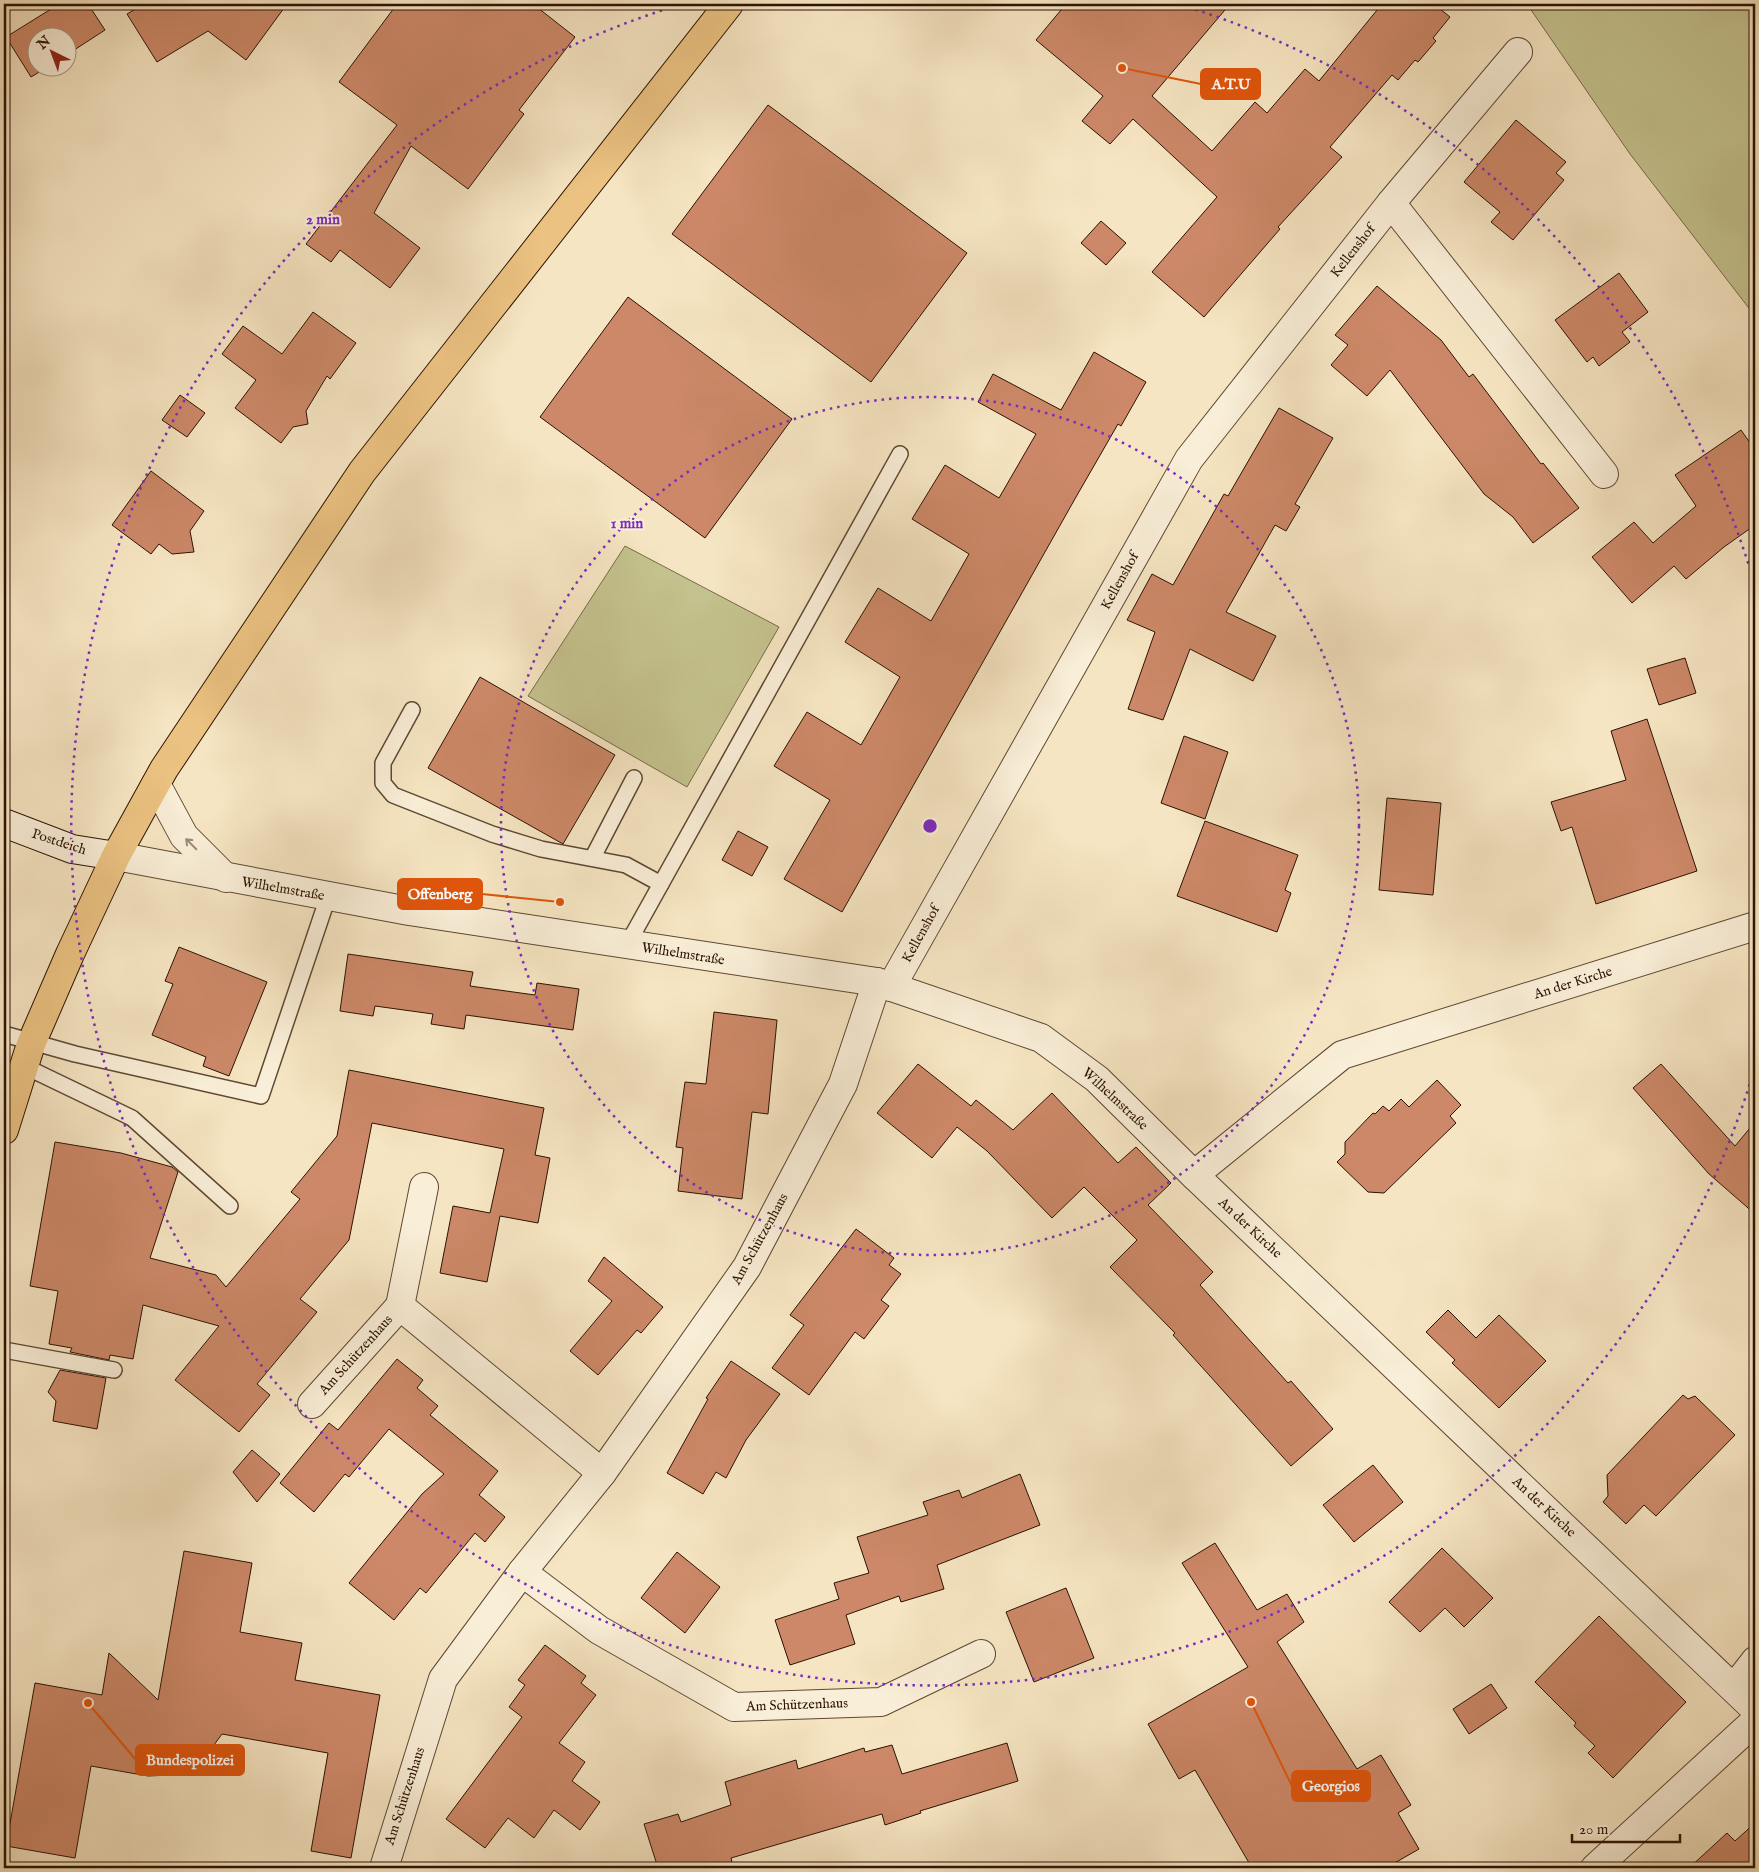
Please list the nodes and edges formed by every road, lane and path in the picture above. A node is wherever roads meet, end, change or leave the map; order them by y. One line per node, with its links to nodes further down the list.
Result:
1 (729, 4): 8 (main road)
2 (1518, 52): 3 (street, Kellenshof)
3 (1391, 203): 5 (street); 17 (street, Kellenshof)
4 (900, 454): 13 (lane)
5 (1604, 474)
6 (412, 710): 11 (lane)
7 (634, 778): 11 (lane)
8 (156, 784): 10 (main road); 12 (street, one-way to 8)
9 (4, 822): 10 (street, Postdeich)
10 (116, 856): 12 (street, Wilhelmstraße); 19 (main road)
11 (593, 857): 13 (lane)
12 (226, 878): 14 (street, Wilhelmstraße)
13 (661, 884): 16 (lane)
14 (328, 897): 16 (street, Wilhelmstraße); 19 (lane)
15 (1755, 926): 21 (street, An der Kirche)
16 (627, 945): 17 (street, Wilhelmstraße)
17 (884, 985): 21 (street, Wilhelmstraße); 28 (street, Am Schützenhaus)
18 (4, 1034): 19 (lane)
19 (27, 1055): 20 (main road); 23 (lane)
20 (4, 1130)
21 (1194, 1175): 32 (street, An der Kirche)
22 (424, 1187): 24 (street, Am Schützenhaus)
23 (230, 1206)
24 (400, 1306): 27 (street, Am Schützenhaus); 28 (street, Am Schützenhaus)
25 (4, 1350): 26 (lane)
26 (114, 1370)
27 (312, 1404)
28 (602, 1473): 29 (street, Am Schützenhaus)
29 (522, 1572): 30 (street, Am Schützenhaus); 35 (street, Am Schützenhaus)
30 (981, 1654)
31 (1755, 1661): 32 (street)
32 (1734, 1688): 33 (street, An der Kirche)
33 (1755, 1708)
34 (1755, 1721): 36 (street)
35 (384, 1868)
36 (1596, 1868)

